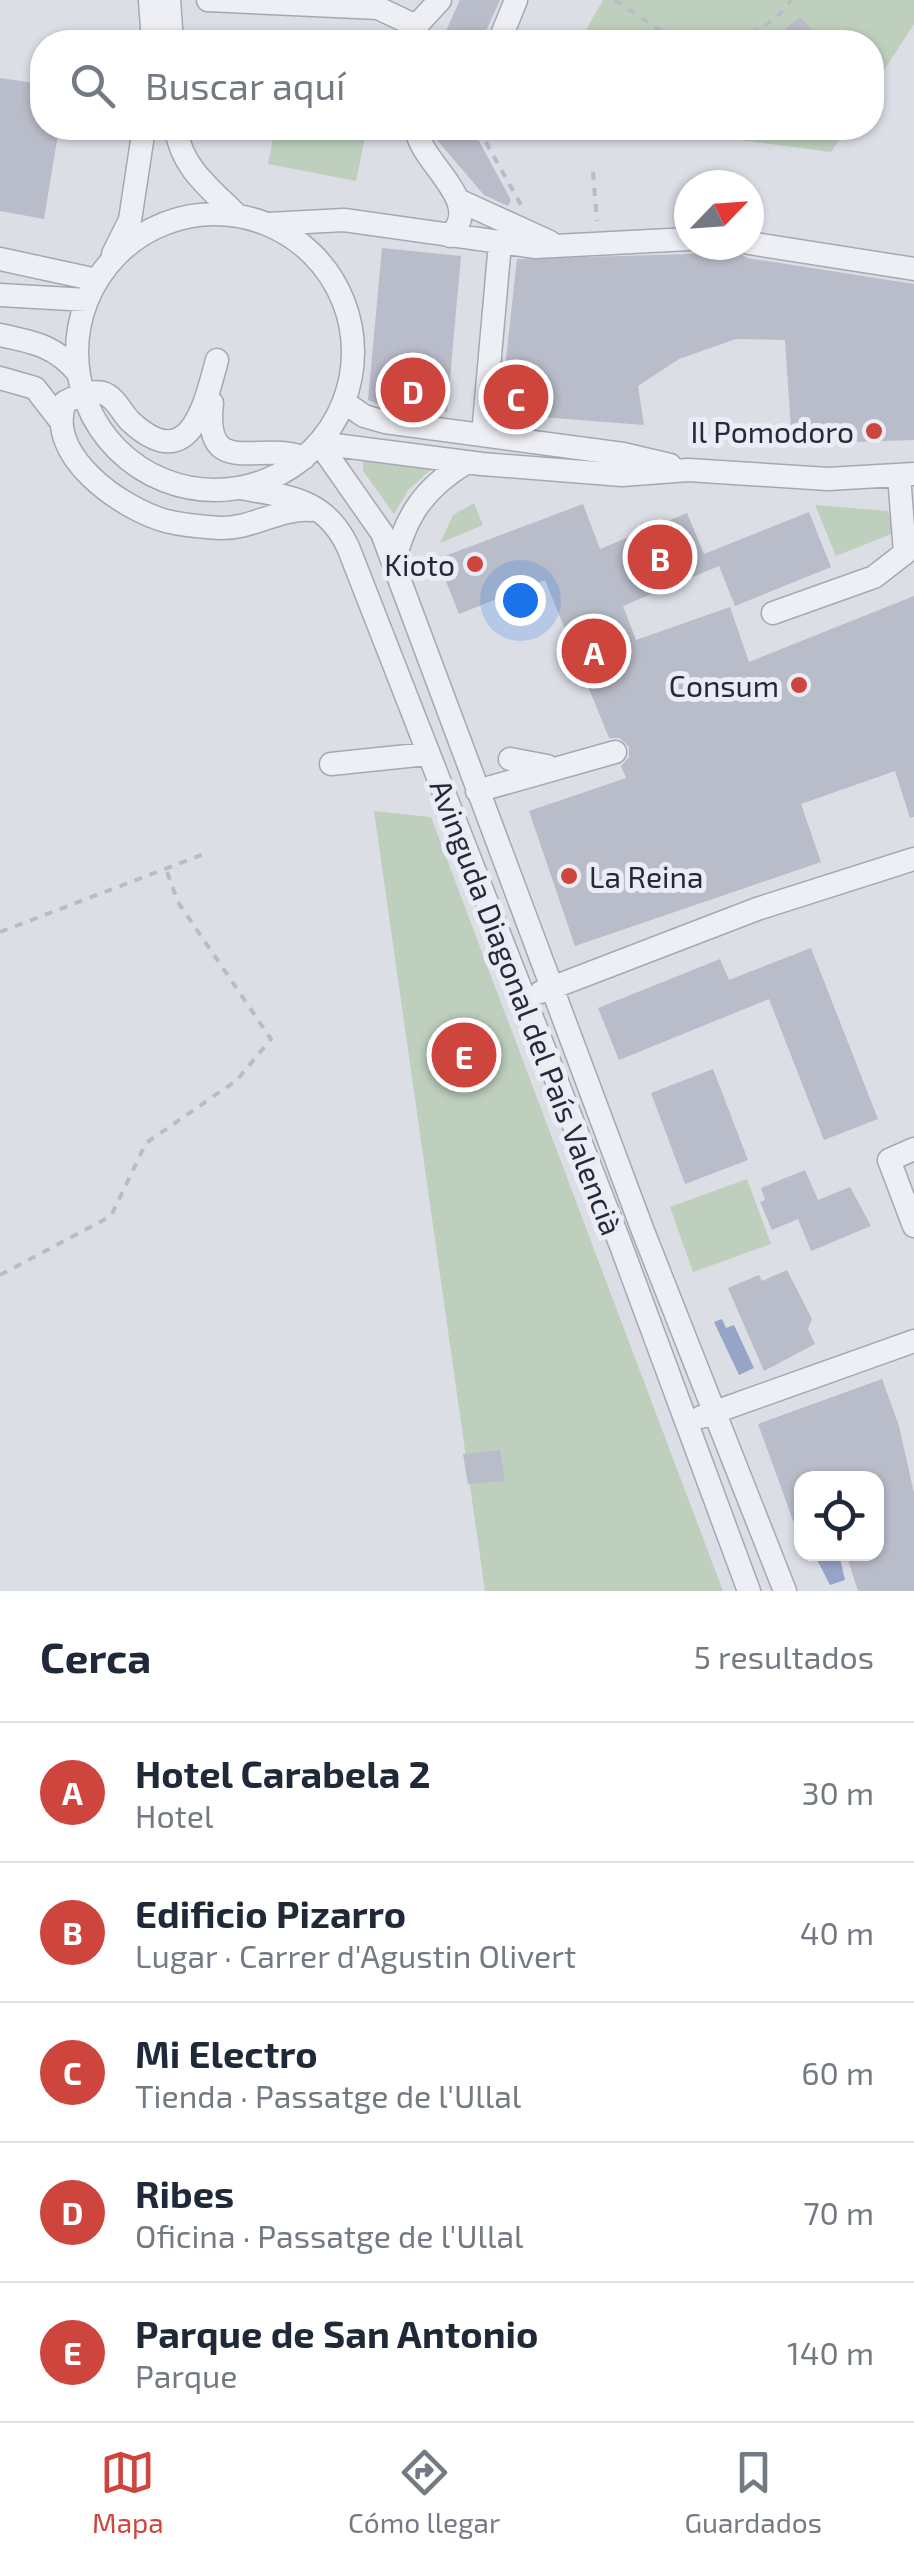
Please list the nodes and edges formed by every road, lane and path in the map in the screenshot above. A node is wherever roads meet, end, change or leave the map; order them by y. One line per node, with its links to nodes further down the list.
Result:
1 (208, 0): 7 (street)
2 (440, 0): 11 (street)
3 (516, 0): 12 (street)
4 (615, 0): 13 (path)
5 (791, 0): 14 (path)
6 (152, 2): 8 (street); 9 (street)
7 (379, 4): 10 (street)
8 (153, 30)
9 (166, 30)
10 (410, 30)
11 (418, 30)
12 (504, 30)
13 (660, 30)
14 (754, 30)
15 (142, 140): 30 (street)
16 (179, 140): 21 (street)
17 (417, 140): 20 (street)
18 (485, 140): 23 (path)
19 (593, 172): 26 (path)
20 (458, 200): 23 (street); 24 (street)
21 (238, 216): 22 (street); 30 (street)
22 (268, 224): 24 (street); 35 (street)
23 (508, 235): 24 (street); 26 (street); 37 (street)
24 (450, 236)
25 (674, 239): 26 (street)
26 (599, 241)
27 (764, 245): 29 (street)
28 (0, 259): 30 (street)
29 (914, 268)
30 (98, 281): 31 (street); 34 (street)
31 (0, 295)
32 (0, 335): 34 (street)
33 (0, 378): 36 (street)
34 (81, 384): 36 (street); 38 (street); 42 (street)
35 (344, 402): 37 (street); 38 (street)
36 (59, 418): 43 (street)
37 (483, 436): 40 (street)
38 (312, 451): 39 (street); 42 (street); 44 (street, Avinguda Diagonal del País Valencià)
39 (467, 462): 40 (street); 44 (street)
40 (688, 470): 41 (street)
41 (907, 474): 45 (street)
42 (240, 488): 43 (street)
43 (320, 510): 47 (street, Avinguda Diagonal del País Valencià)
44 (393, 567): 51 (street, Avinguda Diagonal del País Valencià)
45 (773, 613)
46 (615, 752): 50 (street)
47 (428, 754): 49 (street); 57 (street, Avinguda Diagonal del País Valencià)
48 (510, 759): 50 (street)
49 (331, 764)
50 (556, 767): 51 (street)
51 (477, 791): 56 (street, Avinguda Diagonal del País Valencià)
52 (204, 854): 54 (path)
53 (914, 859): 56 (street)
54 (166, 869): 55 (path); 60 (path)
55 (0, 932)
56 (553, 987): 57 (street); 62 (street, Avinguda Diagonal del País Valencià)
57 (523, 999): 63 (street, Avinguda Diagonal del País Valencià)
58 (914, 1149): 59 (street)
59 (914, 1226)
60 (0, 1275)
61 (914, 1340): 62 (street)
62 (714, 1411): 63 (street); 65 (street, Avinguda Diagonal del País Valencià)
63 (686, 1424): 64 (street, Avinguda Diagonal del País Valencià)
64 (749, 1591)
65 (785, 1591)

